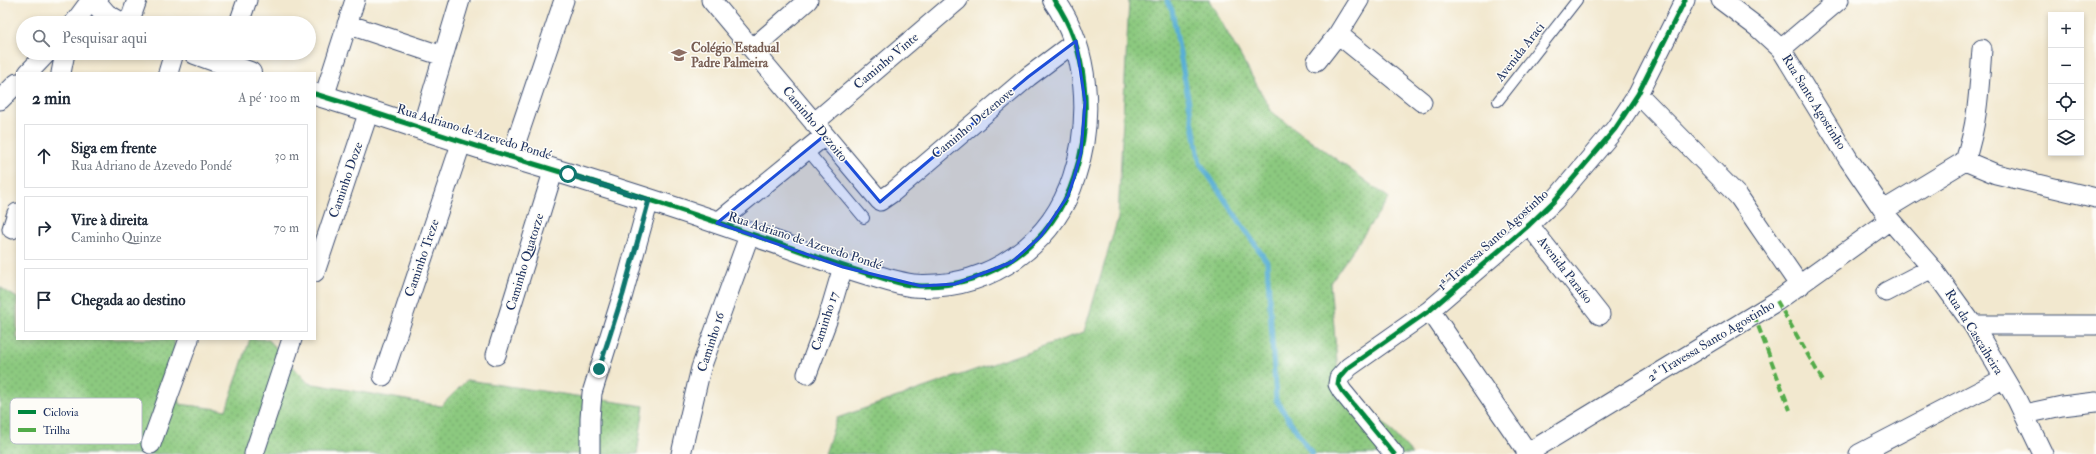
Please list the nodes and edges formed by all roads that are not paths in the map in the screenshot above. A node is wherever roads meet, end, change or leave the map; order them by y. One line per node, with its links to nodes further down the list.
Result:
1 (92, 0): 16 (street); 17 (street)
2 (138, 0): 18 (street)
3 (247, 0): 19 (street)
4 (355, 0): 20 (street)
5 (460, 0): 26 (street)
6 (564, 0): 47 (street)
7 (711, 0): 23 (street, Caminho Dezoito)
8 (808, 0): 23 (street)
9 (958, 0): 44 (street, Caminho Vinte)
10 (1054, 0): 22 (street, Rua Adriano de Azevedo Pondé)
11 (1359, 0): 21 (street)
12 (1577, 0): 40 (lane, Avenida Araci)
13 (1685, 0): 37 (street, 1ª Travessa Santo Agostinho)
14 (1721, 0): 24 (street, Rua Santo Agostinho)
15 (1839, 0): 24 (street)
16 (79, 16)
17 (108, 16)
18 (132, 16)
19 (242, 16)
20 (348, 24): 26 (street); 38 (street)
21 (1338, 34): 31 (street); 41 (street)
22 (1076, 41): 50 (street, Caminho Dezenove); 58 (street, Rua Adriano de Azevedo Pondé)
23 (753, 48): 44 (street, Caminho Dezoito)
24 (1781, 49): 53 (street, Rua Santo Agostinho)
25 (1982, 49): 48 (street)
26 (443, 56): 43 (street)
27 (40, 60): 32 (street)
28 (64, 60): 33 (street)
29 (172, 60): 34 (street)
30 (230, 60): 35 (street)
31 (1317, 61)
32 (29, 72)
33 (61, 72)
34 (168, 72)
35 (248, 72)
36 (16, 84): 39 (street)
37 (1638, 94): 56 (street, 1ª Travessa Santo Agostinho); 61 (street)
38 (320, 95): 42 (street, Rua Adriano de Azevedo Pondé)
39 (0, 100)
40 (1498, 101)
41 (1422, 102)
42 (369, 111): 43 (street, Rua Adriano de Azevedo Pondé); 60 (street, Caminho Doze)
43 (422, 127): 45 (street, Rua Adriano de Azevedo Pondé)
44 (819, 129): 46 (street, Caminho Vinte); 50 (street, Caminho Dezoito)
45 (462, 141): 47 (street, Rua Adriano de Azevedo Pondé); 71 (street, Caminho Treze)
46 (807, 150): 54 (lane); 55 (street, Caminho Vinte)
47 (512, 157): 49 (street, Rua Adriano de Azevedo Pondé)
48 (1965, 161): 51 (street); 53 (street, 2ª Travessa Santo Agostinho)
49 (554, 169): 52 (street, Rua Adriano de Azevedo Pondé); 69 (street, Caminho Quatorze)
50 (873, 193)
51 (2096, 198)
52 (649, 200): 55 (street, Rua Adriano de Azevedo Pondé); 77 (street)
53 (1887, 215): 59 (street, Rua da Cascaiheira); 61 (street, 2ª Travessa Santo Agostinho)
54 (864, 218)
55 (717, 223): 57 (street, Rua Adriano de Azevedo Pondé)
56 (1530, 225): 63 (street, 1ª Travessa Santo Agostinho); 64 (street, Avenida Paraíso)
57 (750, 233): 58 (street, Rua Adriano de Azevedo Pondé); 78 (street, Caminho 16)
58 (843, 267): 70 (street, Caminho 17)
59 (1932, 268): 62 (street); 65 (street, Rua da Cascaiheira)
60 (316, 269)
61 (1800, 286): 80 (street, 2ª Travessa Santo Agostinho)
62 (1886, 292)
63 (1430, 310): 79 (street, 1ª Travessa Santo Agostinho); 80 (street)
64 (1600, 315)
65 (1973, 325): 66 (street); 72 (street, Rua da Cascaiheira)
66 (2096, 325)
67 (189, 340): 75 (street)
68 (292, 340): 76 (street)
69 (496, 355)
70 (807, 374)
71 (383, 376)
72 (2004, 379): 74 (street, Rua da Cascaiheira); 81 (street)
73 (2096, 402): 74 (street)
74 (2025, 414): 82 (street, Rua da Cascaiheira)
75 (151, 444)
76 (254, 454)
77 (590, 454)
78 (681, 454)
79 (1394, 454)
80 (1527, 454)
81 (1860, 454)
82 (2043, 454)

